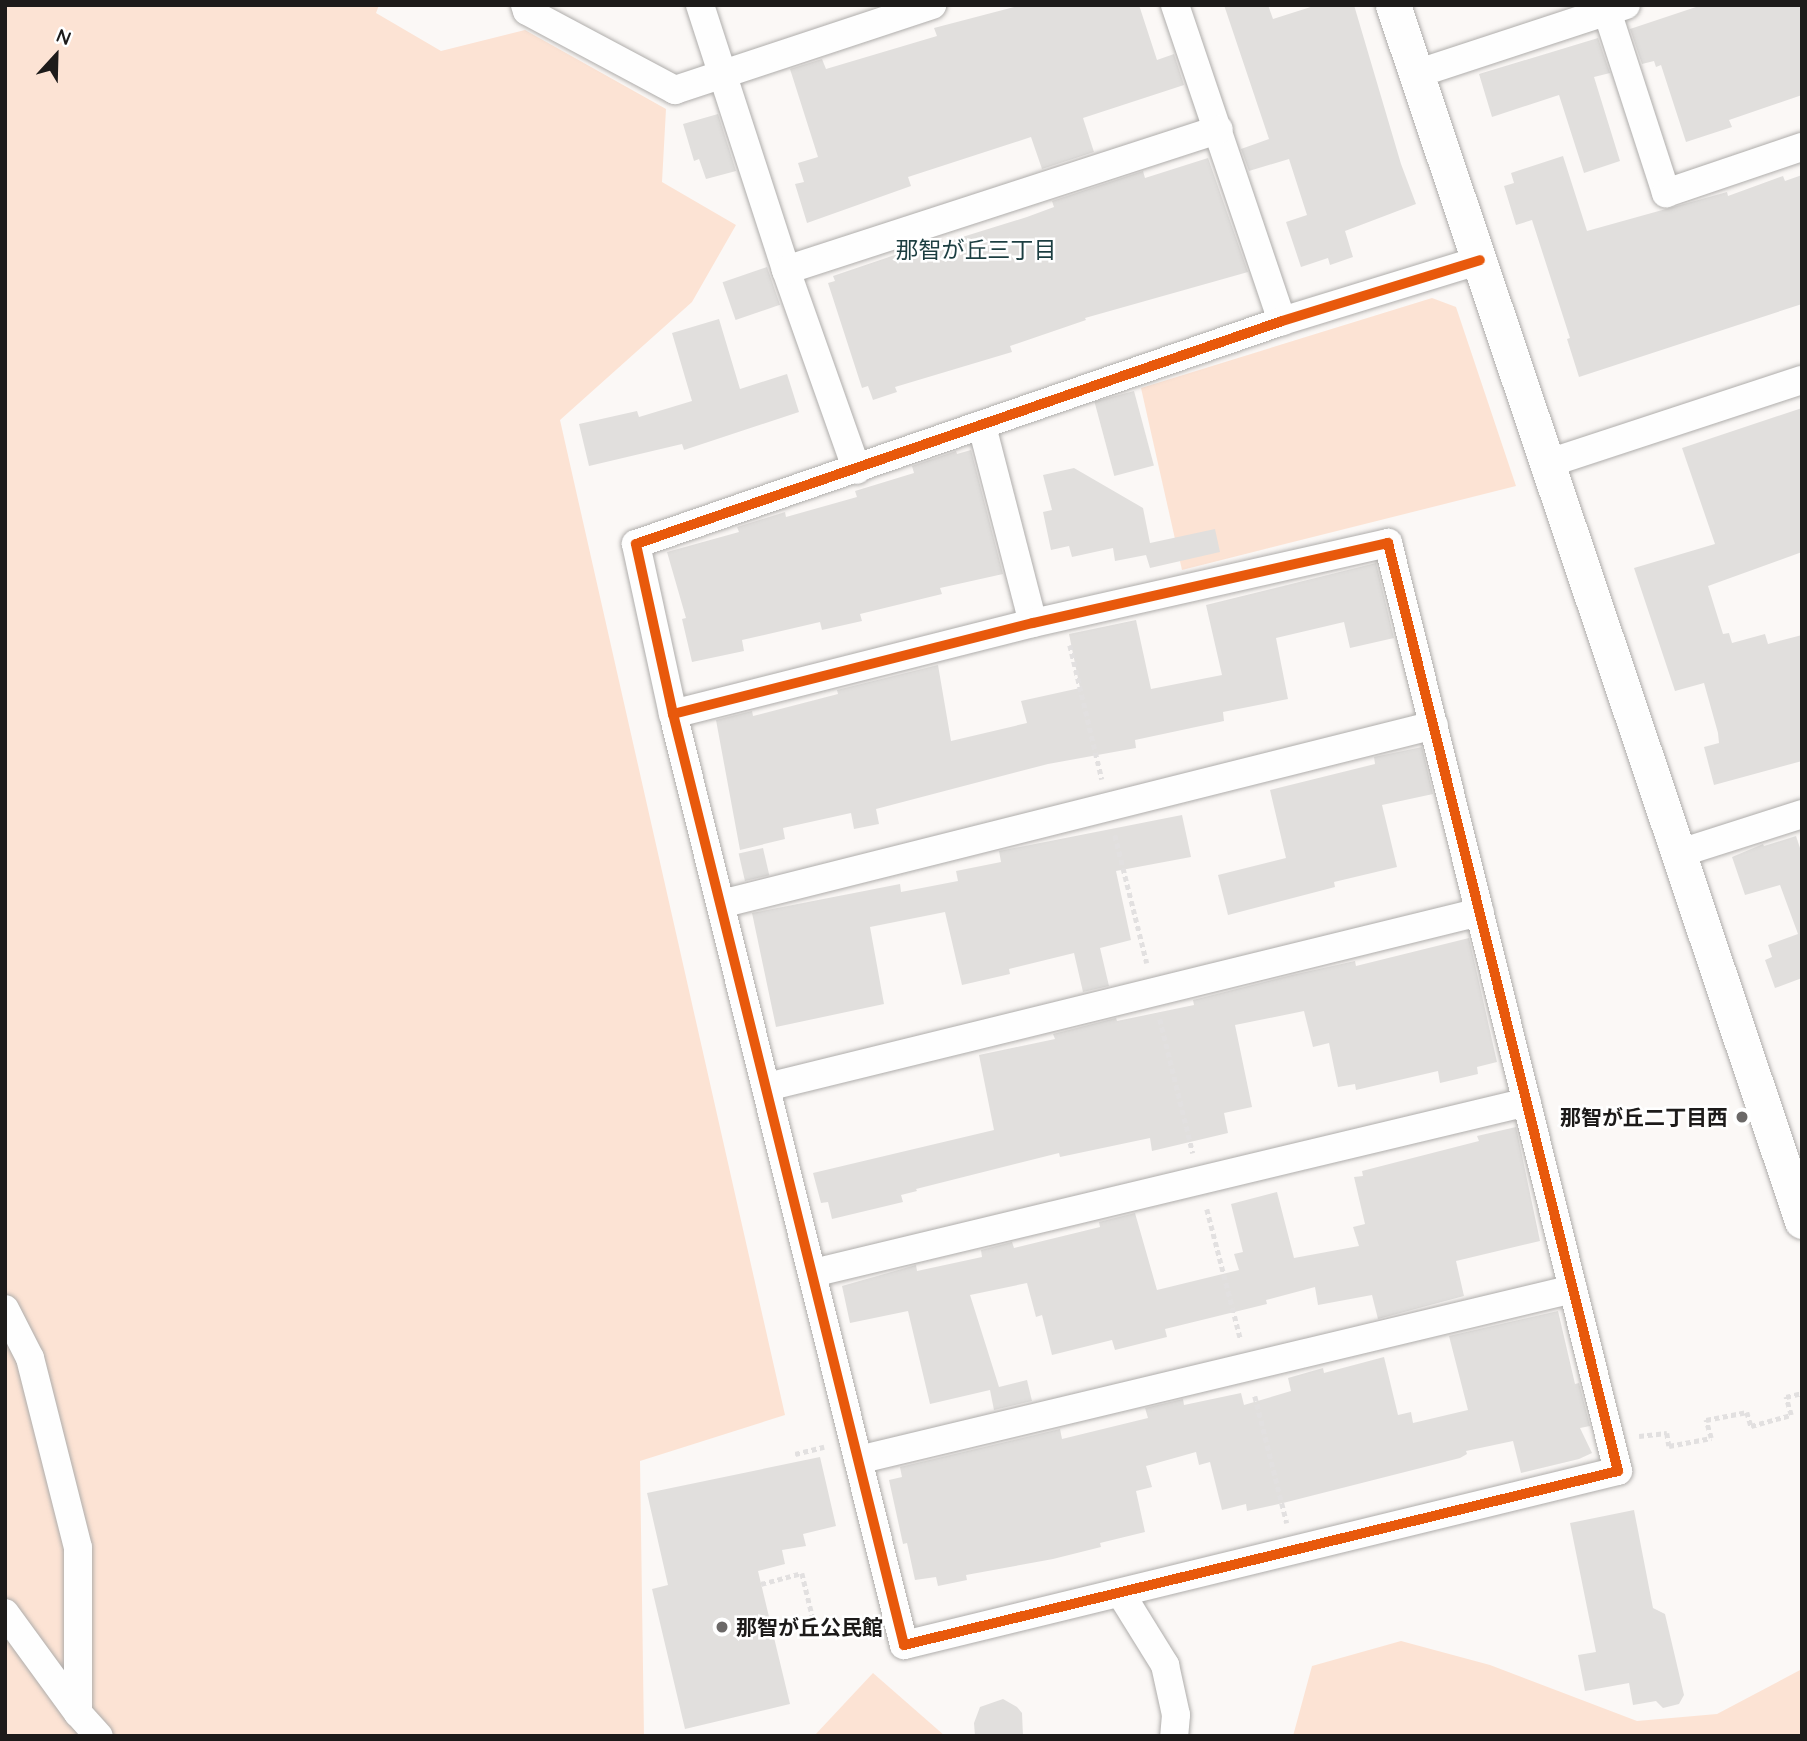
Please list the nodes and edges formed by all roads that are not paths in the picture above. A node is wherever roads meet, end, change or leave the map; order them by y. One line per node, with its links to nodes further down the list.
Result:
1 (525, 5): 7 (street)
2 (700, 5): 7 (street)
3 (932, 5): 7 (street)
4 (1175, 5): 9 (street)
5 (1393, 5): 8 (street)
6 (1613, 7): 8 (street); 10 (street)
7 (722, 74): 12 (street)
8 (1416, 74): 11 (street)
9 (1219, 129): 12 (street); 13 (street)
10 (1802, 148)
11 (1480, 260): 13 (street); 16 (street)
12 (786, 270): 17 (street)
13 (1282, 321): 15 (street)
14 (1802, 380): 16 (street)
15 (982, 426): 17 (street); 18 (street)
16 (1546, 464): 22 (street)
17 (856, 470): 19 (street)
18 (1033, 623): 19 (street); 20 (street)
19 (673, 715): 23 (street)
20 (1434, 724): 23 (street); 24 (street)
21 (1802, 814): 22 (street)
22 (1679, 853): 27 (street)
23 (722, 904): 25 (street)
24 (1480, 912): 25 (street); 26 (street)
25 (767, 1087): 28 (street)
26 (1527, 1102): 28 (street); 29 (street)
27 (1802, 1221)
28 (813, 1273): 31 (street)
29 (1573, 1289): 31 (street); 32 (street)
30 (5, 1309): 34 (street)
31 (858, 1460): 32 (street)
32 (1121, 1594): 36 (street)
33 (5, 1613): 34 (street)
34 (78, 1713): 35 (street)
35 (99, 1736)
36 (1174, 1736)

